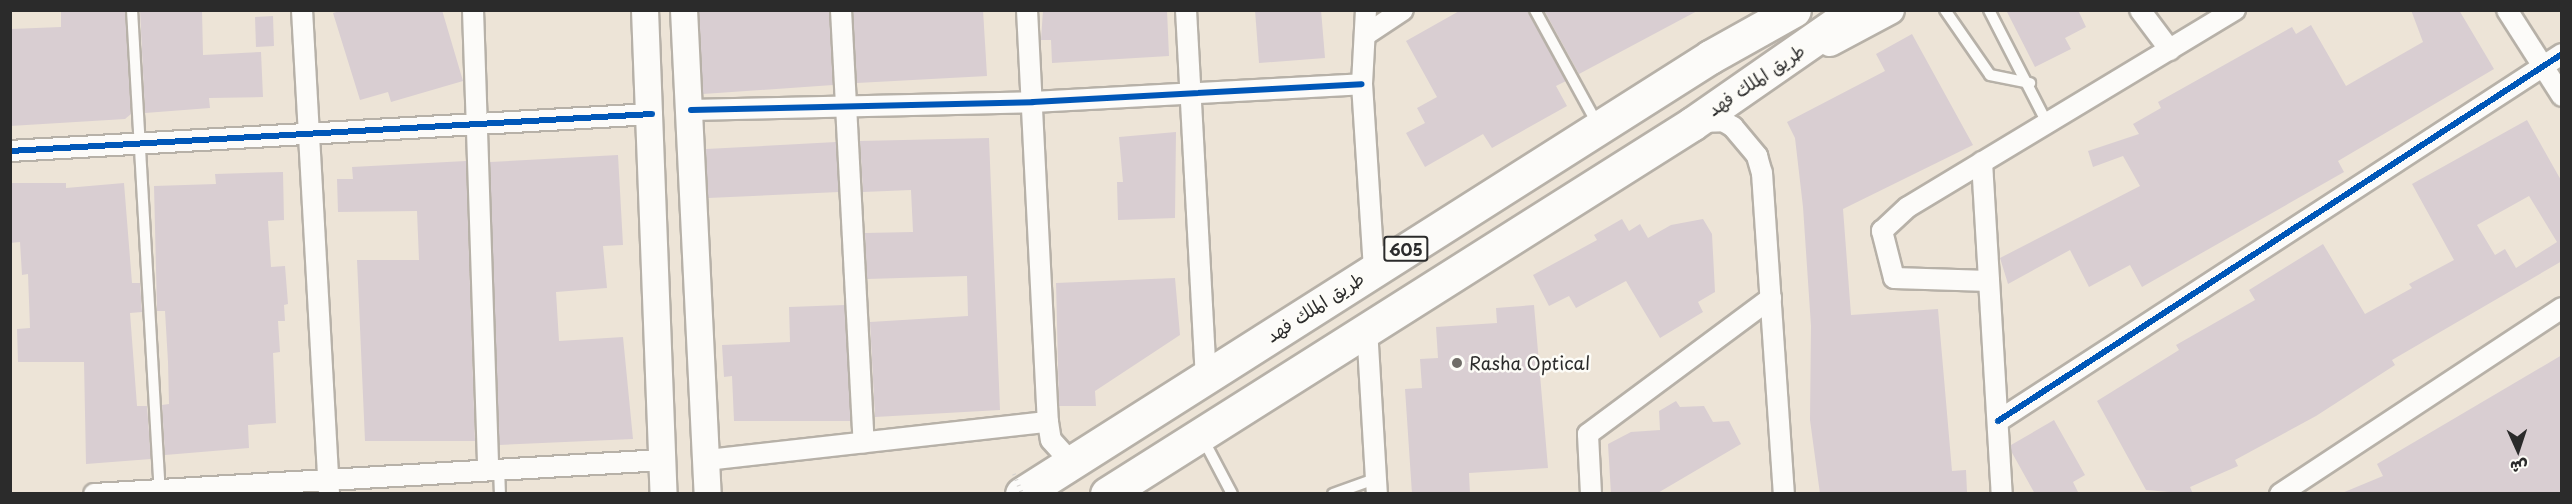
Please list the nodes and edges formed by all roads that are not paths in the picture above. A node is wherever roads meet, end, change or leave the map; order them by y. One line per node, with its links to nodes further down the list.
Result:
1 (132, 10): 40 (lane)
2 (302, 10): 39 (street)
3 (473, 10): 37 (street)
4 (645, 10): 34 (street)
5 (684, 10): 33 (street)
6 (841, 10): 32 (street)
7 (1027, 10): 31 (street)
8 (1186, 10): 29 (street)
9 (1365, 10): 21 (street)
10 (1403, 10): 21 (street)
11 (1535, 10): 38 (lane)
12 (1772, 10): 24 (main road)
13 (1794, 10): 24 (highway, طريق الملك فهد / 605)
14 (1856, 10): 26 (highway, طريق الملك فهد / 605)
15 (1890, 10): 26 (main road)
16 (1945, 10): 27 (lane)
17 (1989, 10): 27 (lane)
18 (2140, 10): 22 (street)
19 (2235, 10): 22 (street)
20 (2507, 10): 25 (street)
21 (1367, 34): 28 (street)
22 (2170, 50): 35 (street)
23 (2562, 54): 25 (street)
24 (1710, 57): 38 (highway, طريق الملك فهد / 605)
25 (2543, 66): 30 (street); 49 (street)
26 (1772, 71): 36 (highway, طريق الملك فهد / 605)
27 (2030, 83): 35 (lane)
28 (1362, 84): 29 (street); 43 (street)
29 (1190, 94): 31 (street); 48 (street)
30 (2562, 96)
31 (1033, 102): 32 (street); 50 (street)
32 (847, 109): 33 (street); 52 (street)
33 (691, 110): 54 (street)
34 (651, 114): 37 (street); 53 (street)
35 (2047, 123): 42 (street)
36 (1692, 124): 45 (street); 47 (highway, طريق الملك فهد / 605)
37 (479, 127): 39 (street); 56 (street)
38 (1599, 128): 43 (highway, طريق الملك فهد / 605)
39 (309, 134): 40 (street); 57 (street)
40 (139, 144): 41 (street); 60 (lane)
41 (10, 151)
42 (1982, 162): 44 (street); 44 (street)
43 (1374, 269): 48 (highway, طريق الملك فهد / 605)
44 (1989, 282): 49 (street)
45 (1771, 298): 69 (street); 70 (street)
46 (2562, 308): 61 (street)
47 (1367, 328): 51 (highway, طريق الملك فهد / 605); 58 (street)
48 (1206, 378): 55 (highway, طريق الملك فهد / 605)
49 (1998, 421): 71 (street)
50 (1048, 422): 52 (street); 55 (street)
51 (1201, 434): 66 (highway, طريق الملك فهد / 605); 67 (lane)
52 (864, 442): 54 (street)
53 (663, 460): 56 (street); 64 (street)
54 (707, 460): 65 (street)
55 (1071, 462): 59 (highway, طريق الملك فهد / 605)
56 (494, 467): 57 (street); 63 (lane)
57 (328, 486): 60 (street)
58 (1376, 486): 68 (lane)
59 (1019, 487)
60 (160, 491): 62 (street)
61 (2289, 491)
62 (94, 494)
63 (500, 494)
64 (664, 494)
65 (708, 494)
66 (1107, 494)
67 (1232, 494)
68 (1333, 494)
69 (1591, 494)
70 (1784, 494)
71 (2002, 494)

